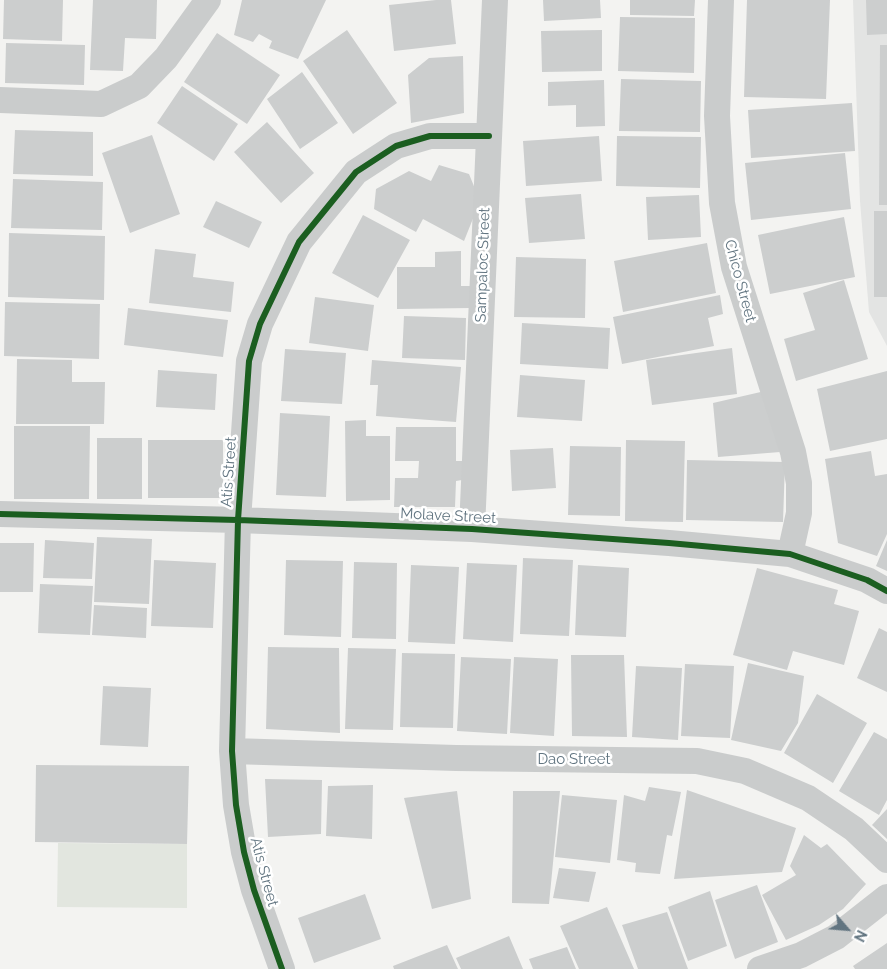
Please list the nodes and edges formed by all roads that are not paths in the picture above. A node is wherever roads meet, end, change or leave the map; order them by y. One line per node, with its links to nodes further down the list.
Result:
1 (208, 0): 4 (street)
2 (495, 0): 5 (street, Sampaloc Street)
3 (721, 0): 9 (street, Chico Street)
4 (0, 100)
5 (489, 136): 7 (street, Atis Street); 8 (street, Sampaloc Street)
6 (0, 514): 7 (street, Molave Street)
7 (238, 520): 8 (street, Molave Street); 11 (street, Atis Street)
8 (472, 529): 9 (street, Molave Street)
9 (790, 554): 10 (street, Molave Street)
10 (887, 591)
11 (232, 752): 12 (street, Dao Street); 14 (street, Atis Street)
12 (887, 860)
13 (887, 897): 15 (street)
14 (282, 969)
15 (760, 969)

